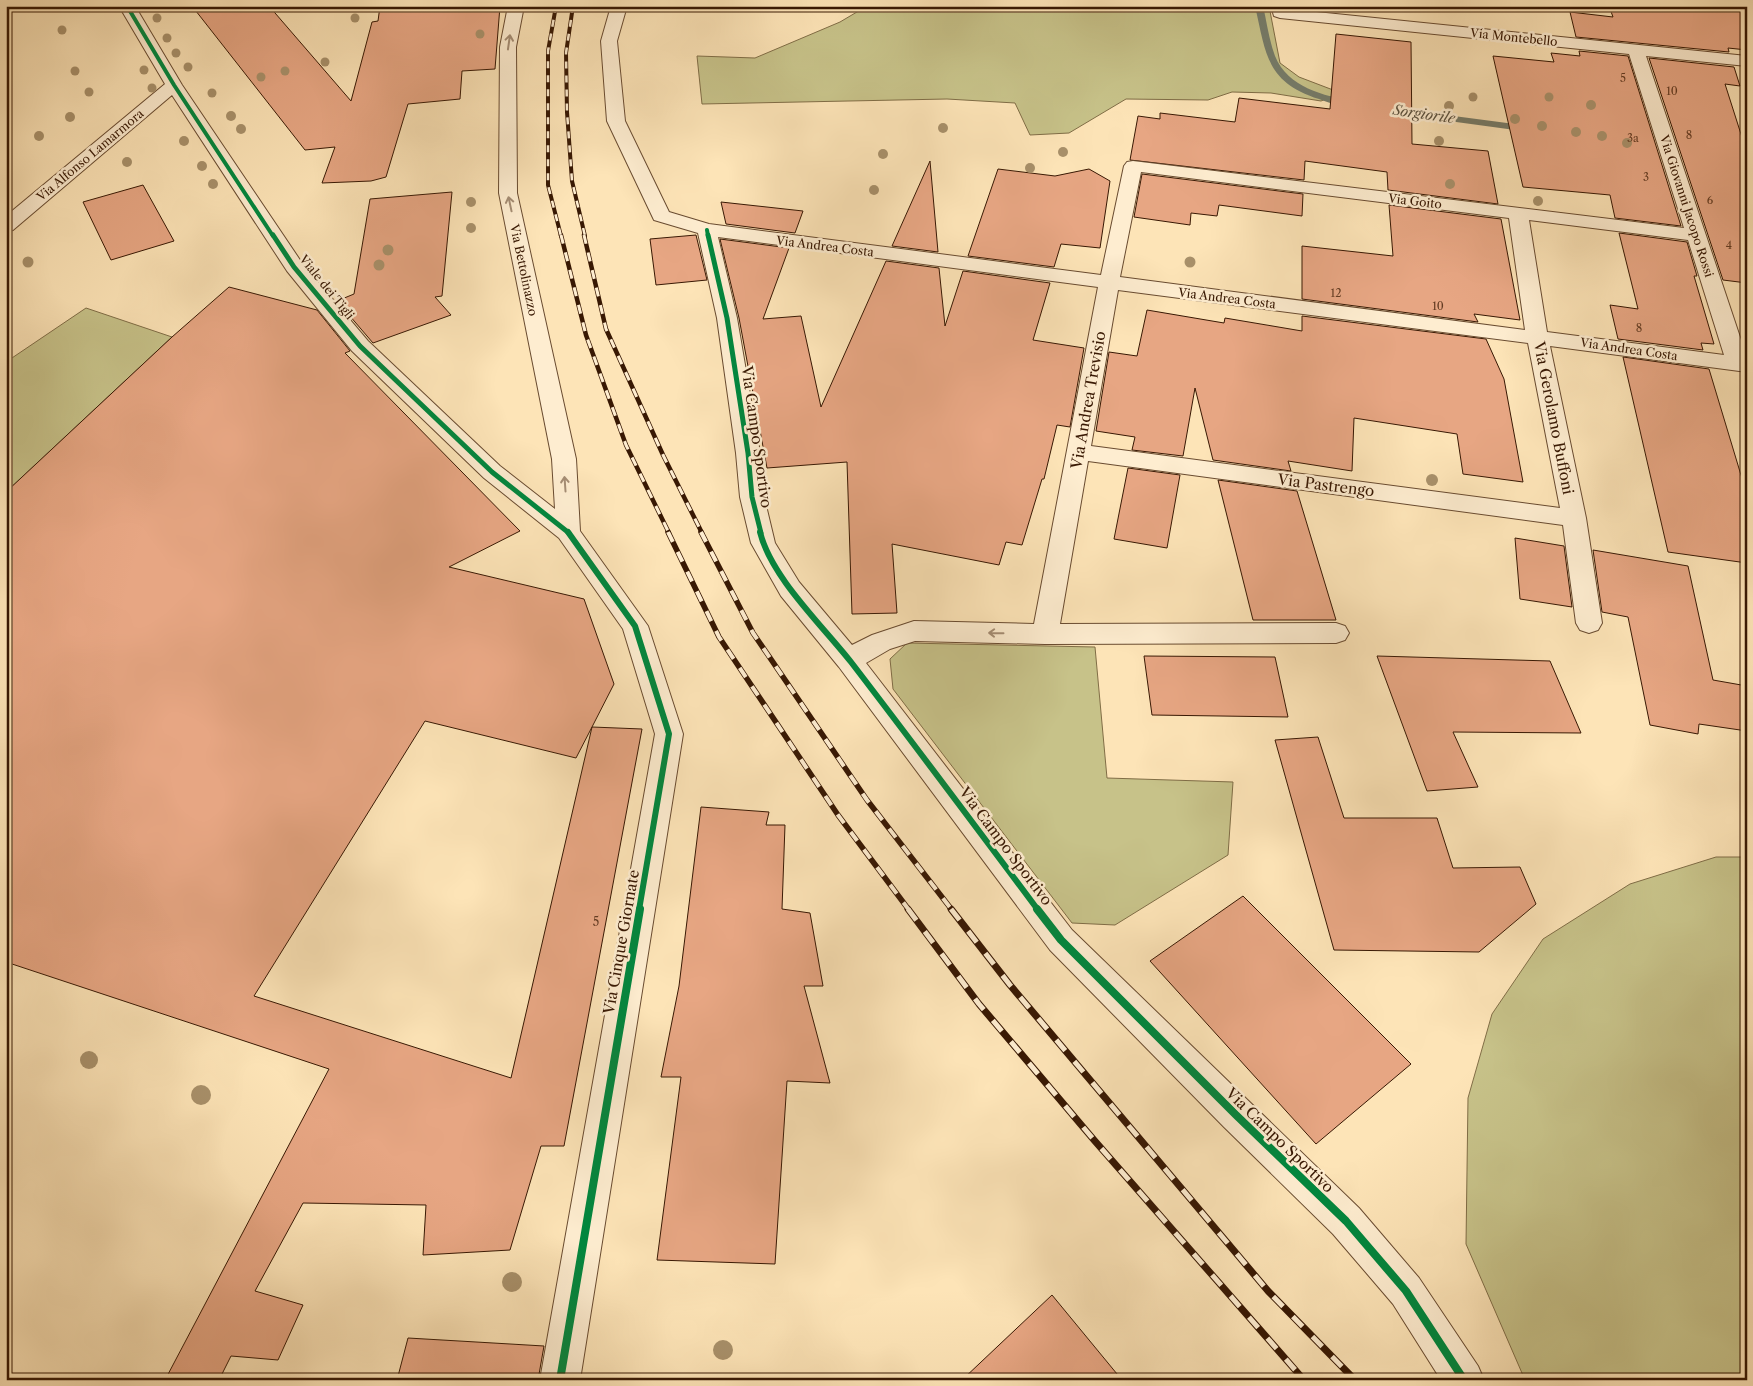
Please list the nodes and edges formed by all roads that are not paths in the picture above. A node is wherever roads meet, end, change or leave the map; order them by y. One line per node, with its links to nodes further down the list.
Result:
1 (516, 6): 18 (street, Via Bettolinazzo, one-way to 1)
2 (619, 6): 11 (street)
3 (131, 7): 7 (street, Viale dei Tigli)
4 (1280, 10): 5 (street, Via Montebello)
5 (1636, 49): 6 (street, Via Montebello); 12 (street, Via Giovanni Jacopo Rossi)
6 (1747, 61)
7 (174, 85): 10 (street, Via Alfonso Lamarmora); 18 (street, Viale dei Tigli)
8 (1133, 166): 9 (street, Via Goito); 13 (street, Via Andrea Trevisio)
9 (1518, 214): 12 (street, Via Goito); 14 (street, Via Gerolamo Buffoni)
10 (6, 226)
11 (707, 230): 13 (street, Via Andrea Costa); 22 (street, Via Campo Sportivo)
12 (1696, 235): 15 (street, Via Giovanni Jacopo Rossi)
13 (1109, 283): 14 (street, Via Andrea Costa); 16 (street, Via Andrea Trevisio)
14 (1537, 337): 15 (street, Via Andrea Costa); 17 (street, Via Gerolamo Buffoni)
15 (1742, 364)
16 (1078, 452): 17 (street, Via Pastrengo); 21 (street, Via Andrea Trevisio)
17 (1574, 518): 19 (street, Via Gerolamo Buffoni)
18 (568, 532): 23 (street, Via Cinque Giornate)
19 (1589, 623)
20 (1336, 632): 21 (street)
21 (1045, 634): 22 (street, one-way to 22)
22 (849, 660): 24 (street, Via Campo Sportivo)
23 (560, 1380)
24 (1464, 1380)

